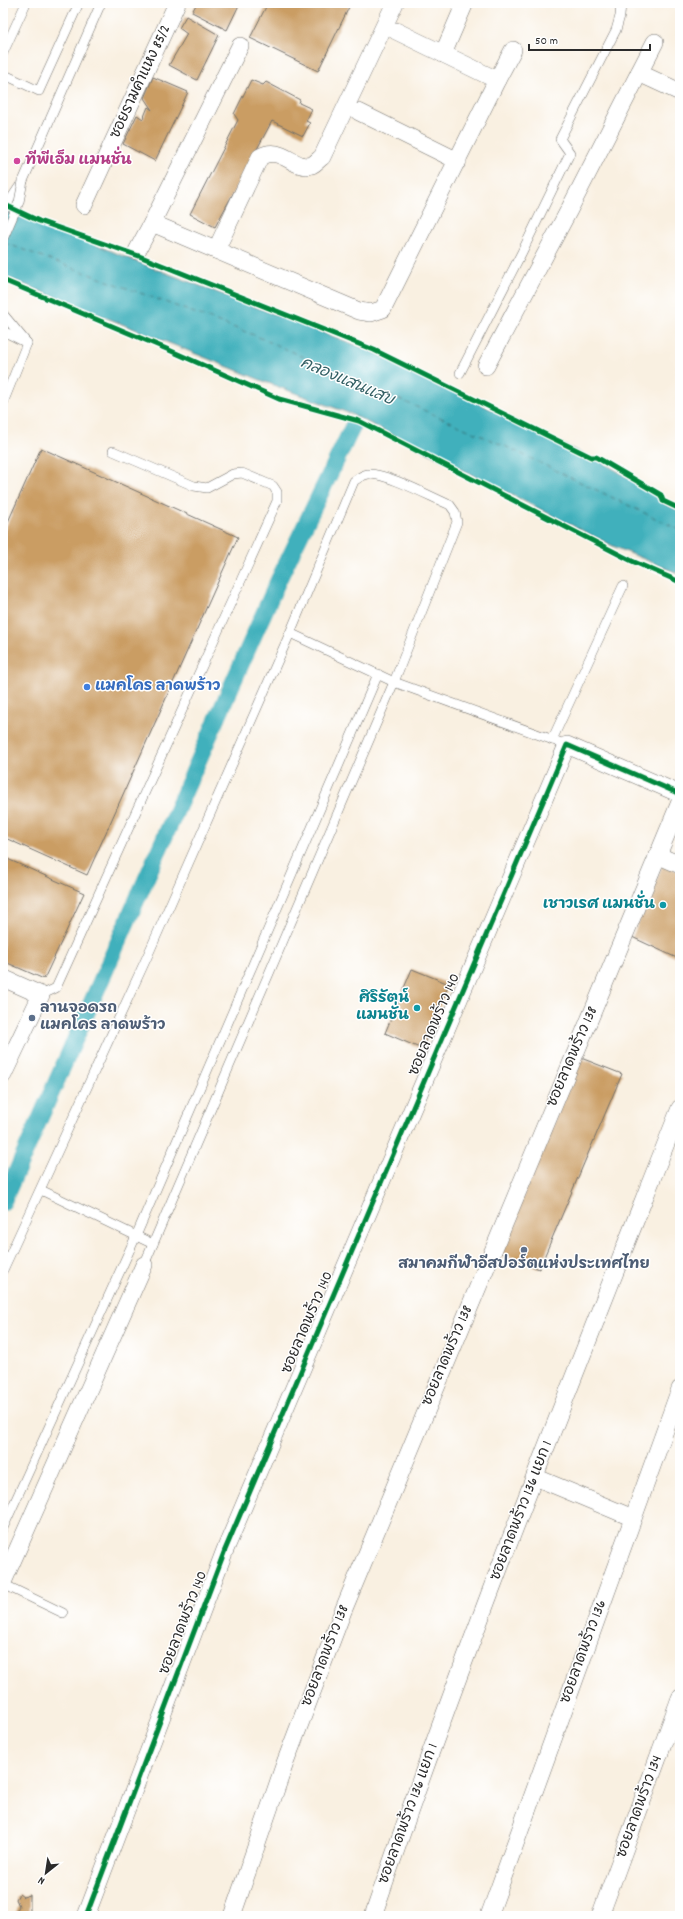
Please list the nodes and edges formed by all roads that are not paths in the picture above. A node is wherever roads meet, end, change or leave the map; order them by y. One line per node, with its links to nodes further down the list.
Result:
1 (26, 3): 12 (lane)
2 (79, 3): 15 (lane)
3 (101, 3): 20 (lane)
4 (177, 3): 21 (street, ซอยรามคำแหง 85/2)
5 (395, 3): 25 (street)
6 (465, 3): 13 (street)
7 (621, 3): 31 (lane)
8 (396, 31): 13 (street)
9 (655, 42): 14 (street)
10 (240, 46): 23 (street)
11 (513, 50): 16 (street)
12 (3, 53)
13 (443, 54): 16 (street)
14 (639, 73): 17 (street); 30 (street)
15 (3, 74)
16 (498, 80): 19 (street)
17 (680, 92)
18 (359, 112): 19 (street)
19 (458, 161): 25 (street)
20 (23, 181): 22 (lane); 24 (lane, bridge)
21 (84, 205)
22 (3, 211)
23 (152, 223): 25 (street); 26 (street)
24 (3, 240)
25 (216, 250)
26 (137, 251)
27 (3, 314): 29 (lane)
28 (3, 331): 29 (lane)
29 (27, 343): 32 (lane)
30 (486, 366)
31 (460, 373)
32 (3, 403)
33 (113, 451): 44 (lane)
34 (623, 586): 38 (lane)
35 (290, 633): 36 (lane); 37 (lane); 47 (lane)
36 (378, 674): 37 (lane); 48 (lane)
37 (394, 682): 38 (lane); 49 (lane)
38 (559, 743): 39 (street); 59 (street, ซอยลาดพร้าว 140)
39 (680, 794)
40 (680, 802): 41 (street, ซอยลาดพร้าว 138)
41 (657, 855): 42 (street); 60 (street, ซอยลาดพร้าว 138)
42 (680, 865)
43 (3, 978): 44 (street)
44 (41, 995): 45 (street)
45 (3, 1075)
46 (680, 1108): 53 (street, ซอยลาดพร้าว 136 แยก 1)
47 (41, 1190): 48 (lane); 51 (lane)
48 (136, 1236): 49 (lane); 55 (lane)
49 (153, 1244): 50 (lane)
50 (144, 1265): 56 (street)
51 (3, 1270)
52 (680, 1389): 54 (street, ซอยลาดพร้าว 136)
53 (535, 1477): 54 (street); 61 (street, ซอยลาดพร้าว 136 แยก 1)
54 (633, 1518): 62 (street, ซอยลาดพร้าว 136)
55 (3, 1528)
56 (3, 1583): 57 (lane)
57 (63, 1613)
58 (680, 1698): 63 (street, ซอยลาดพร้าว 134)
59 (86, 1916)
60 (232, 1916)
61 (373, 1916)
62 (489, 1916)
63 (600, 1916)

